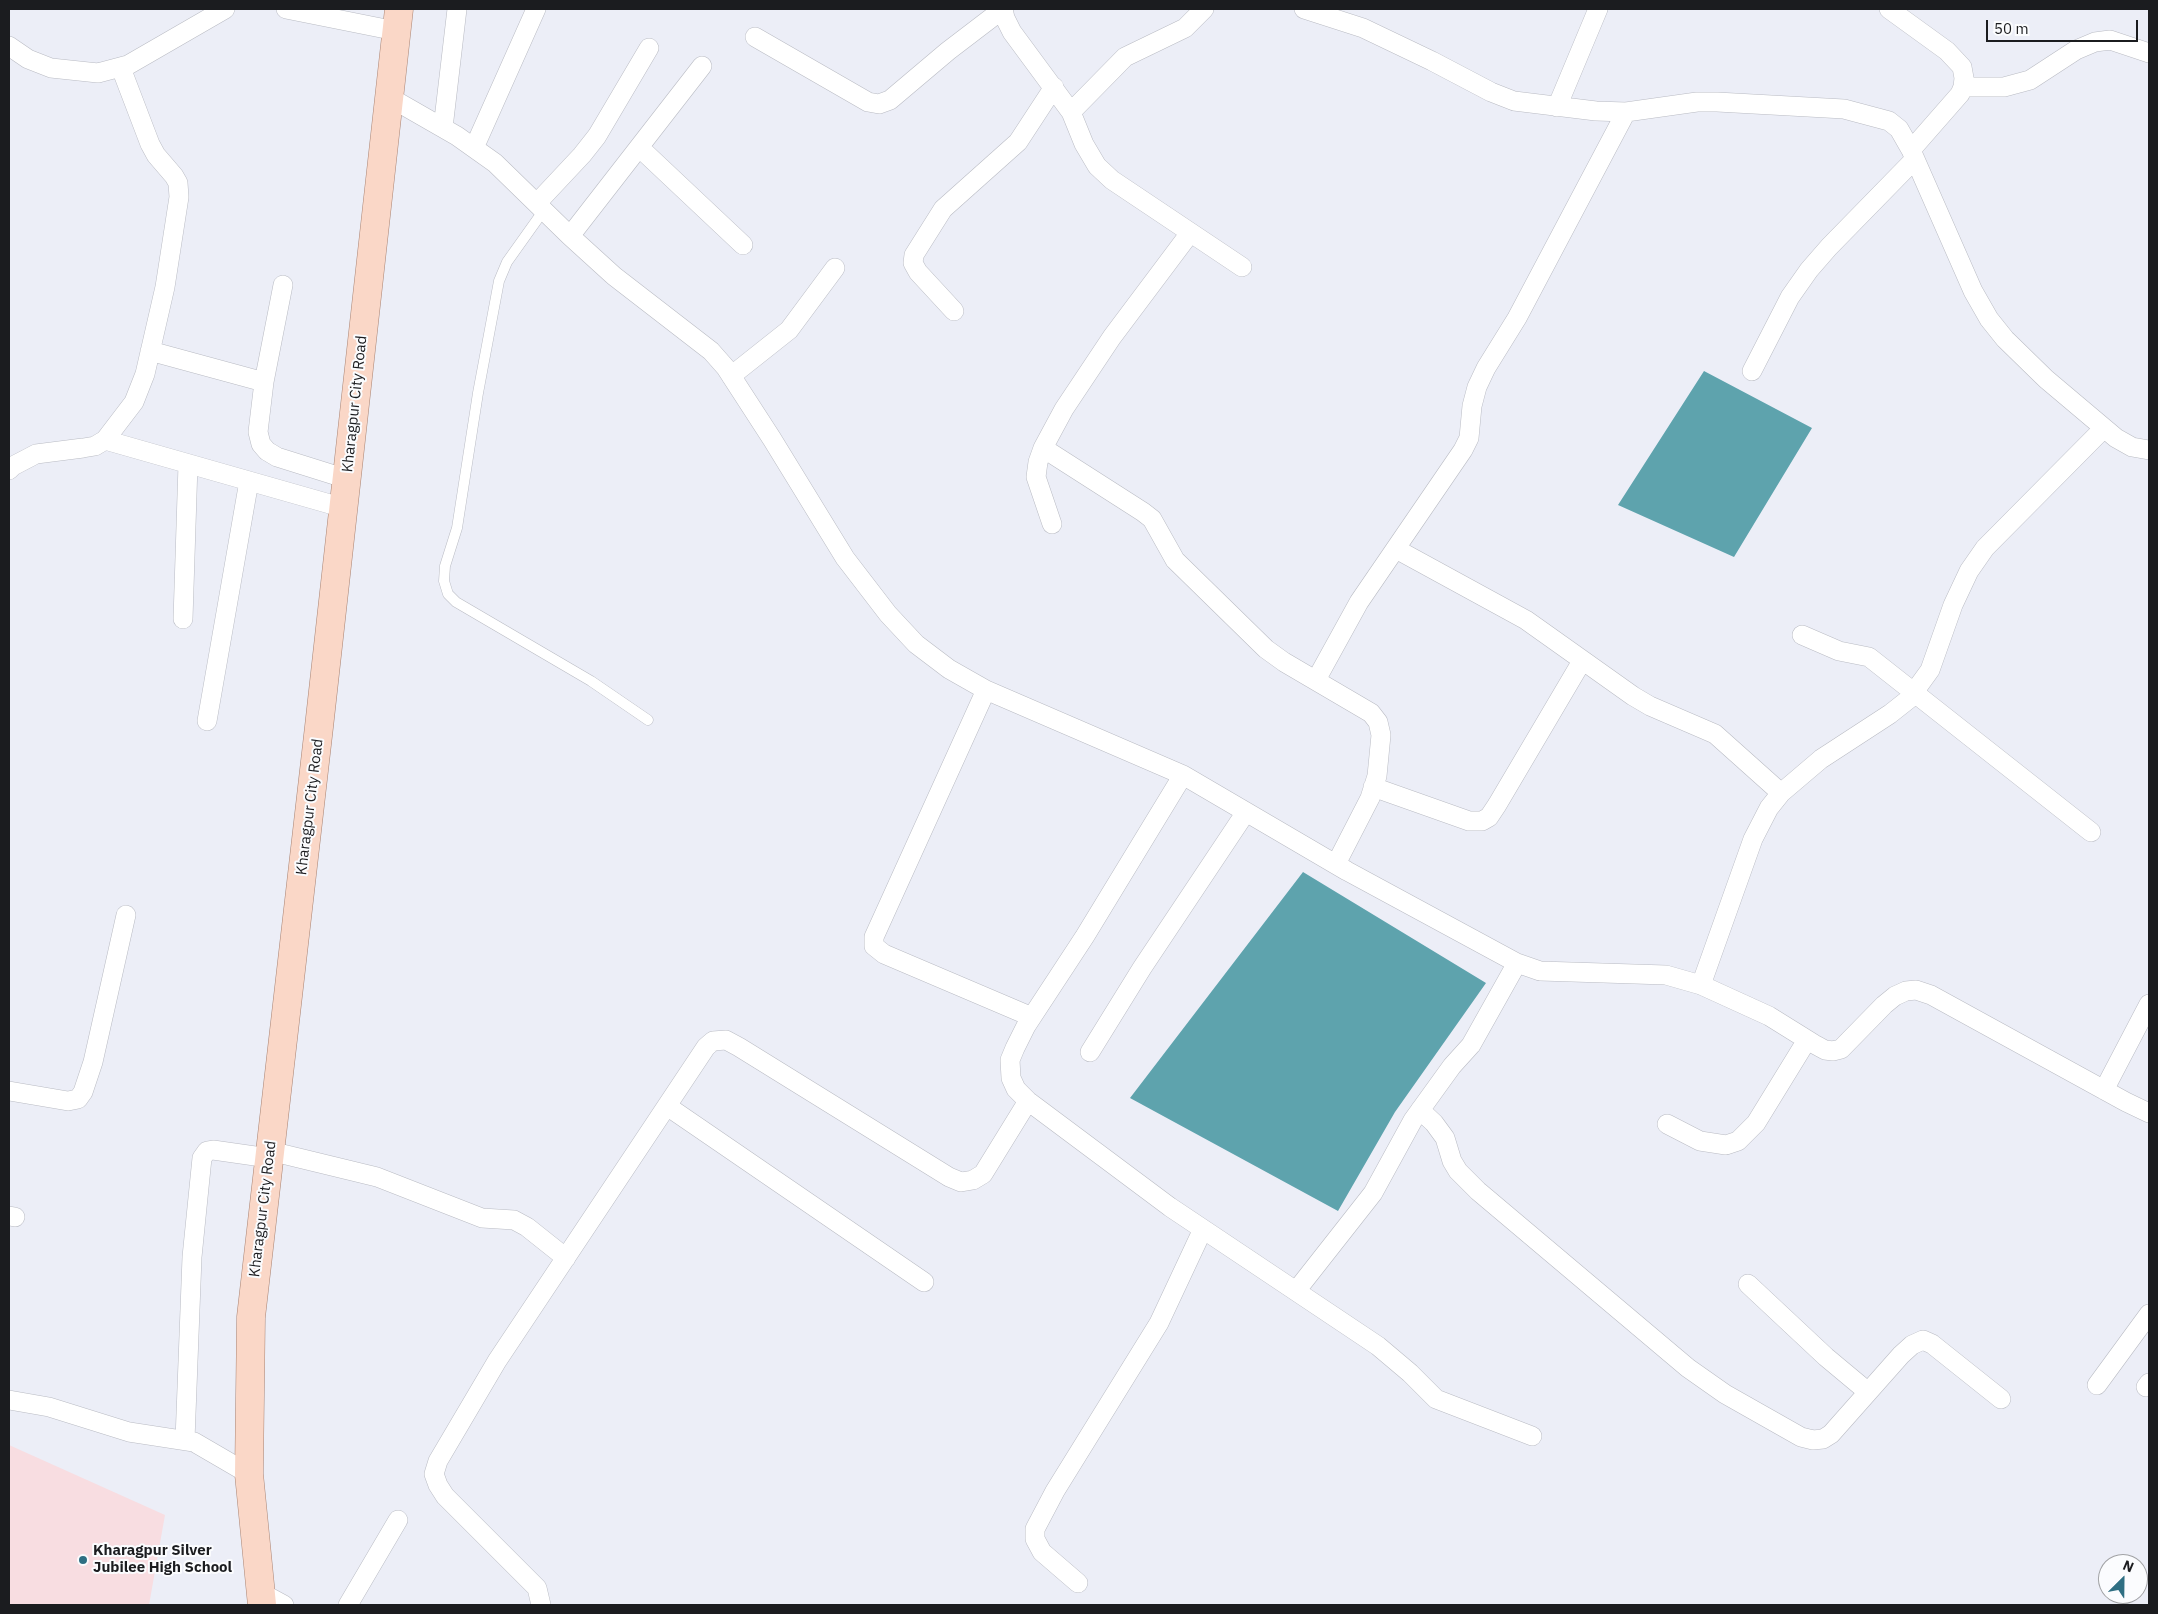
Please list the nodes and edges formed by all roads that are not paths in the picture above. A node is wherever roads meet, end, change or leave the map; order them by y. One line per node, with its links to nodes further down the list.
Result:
1 (225, 9): 17 (street)
2 (286, 9): 11 (street)
3 (457, 9): 24 (street)
4 (536, 9): 25 (street)
5 (1003, 9): 12 (street); 18 (street)
6 (1204, 9): 22 (street)
7 (1304, 9): 10 (street)
8 (1598, 9): 21 (street)
9 (1889, 9): 19 (street)
10 (1339, 14): 21 (street)
11 (398, 20): 20 (main road, Kharagpur City Road)
12 (755, 37)
13 (9, 46): 17 (street)
14 (649, 48): 28 (street)
15 (2149, 53): 19 (street)
16 (702, 66): 26 (street)
17 (121, 68): 36 (street)
18 (1054, 87): 22 (street); 35 (street)
19 (1963, 87): 27 (street)
20 (389, 97): 24 (street); 46 (main road, Kharagpur City Road)
21 (1557, 107): 23 (street)
22 (1071, 112): 29 (street)
23 (1626, 112): 27 (street); 50 (street)
24 (444, 128): 25 (street)
25 (474, 148): 28 (street)
26 (640, 148): 30 (street); 31 (street)
27 (1913, 154): 37 (street); 40 (street)
28 (540, 206): 30 (street); 57 (lane)
29 (1190, 233): 32 (street); 42 (street)
30 (570, 236): 38 (street)
31 (743, 245)
32 (1242, 267)
33 (835, 268): 38 (street)
34 (283, 284): 39 (street)
35 (954, 311)
36 (150, 351): 39 (street); 41 (street)
37 (1752, 371)
38 (731, 376): 55 (street)
39 (264, 382): 46 (street)
40 (2104, 428): 43 (street); 56 (street)
41 (105, 440): 44 (street); 45 (street)
42 (1043, 448): 49 (street); 54 (street)
43 (2148, 453)
44 (188, 464): 47 (street); 51 (street)
45 (9, 470)
46 (347, 479): 48 (main road, Kharagpur City Road)
47 (249, 481): 48 (street); 58 (street)
48 (344, 508): 79 (main road, Kharagpur City Road)
49 (1052, 524)
50 (1396, 548): 53 (street); 54 (street)
51 (183, 619)
52 (1802, 635): 56 (street)
53 (1582, 661): 60 (street); 61 (street)
54 (1316, 680): 60 (street)
55 (986, 690): 59 (street); 69 (street)
56 (1914, 693): 61 (street); 63 (street)
57 (648, 720)
58 (207, 721)
59 (1183, 775): 62 (street); 69 (street)
60 (1374, 787): 64 (street)
61 (1781, 793): 67 (street)
62 (1246, 812): 64 (street); 71 (street)
63 (2091, 832)
64 (1336, 864): 66 (street)
65 (126, 915): 73 (street)
66 (1516, 963): 67 (street); 76 (street)
67 (1700, 985): 70 (street)
68 (2149, 1004): 72 (street)
69 (1032, 1017): 74 (street)
70 (1807, 1040): 72 (street); 78 (street)
71 (1090, 1052)
72 (2104, 1090): 77 (street)
73 (9, 1091)
74 (1028, 1102): 75 (street); 80 (street)
75 (668, 1106): 81 (street); 82 (street)
76 (1420, 1110): 84 (street); 87 (street)
77 (2149, 1113)
78 (1667, 1124)
79 (270, 1154): 81 (street); 91 (street); 92 (main road, Kharagpur City Road)
80 (1203, 1229): 84 (street); 94 (street)
81 (566, 1258): 98 (street)
82 (924, 1282)
83 (1748, 1284): 87 (street)
84 (1296, 1291): 90 (street)
85 (2149, 1314): 86 (street)
86 (2097, 1385)
87 (1868, 1392): 88 (street)
88 (2001, 1399)
89 (9, 1400): 91 (street)
90 (1532, 1436)
91 (185, 1440): 92 (street)
92 (249, 1474): 95 (main road, Kharagpur City Road)
93 (398, 1520): 97 (street)
94 (1078, 1583)
95 (261, 1599): 96 (street)
96 (284, 1605)
97 (348, 1605)
98 (541, 1605)

